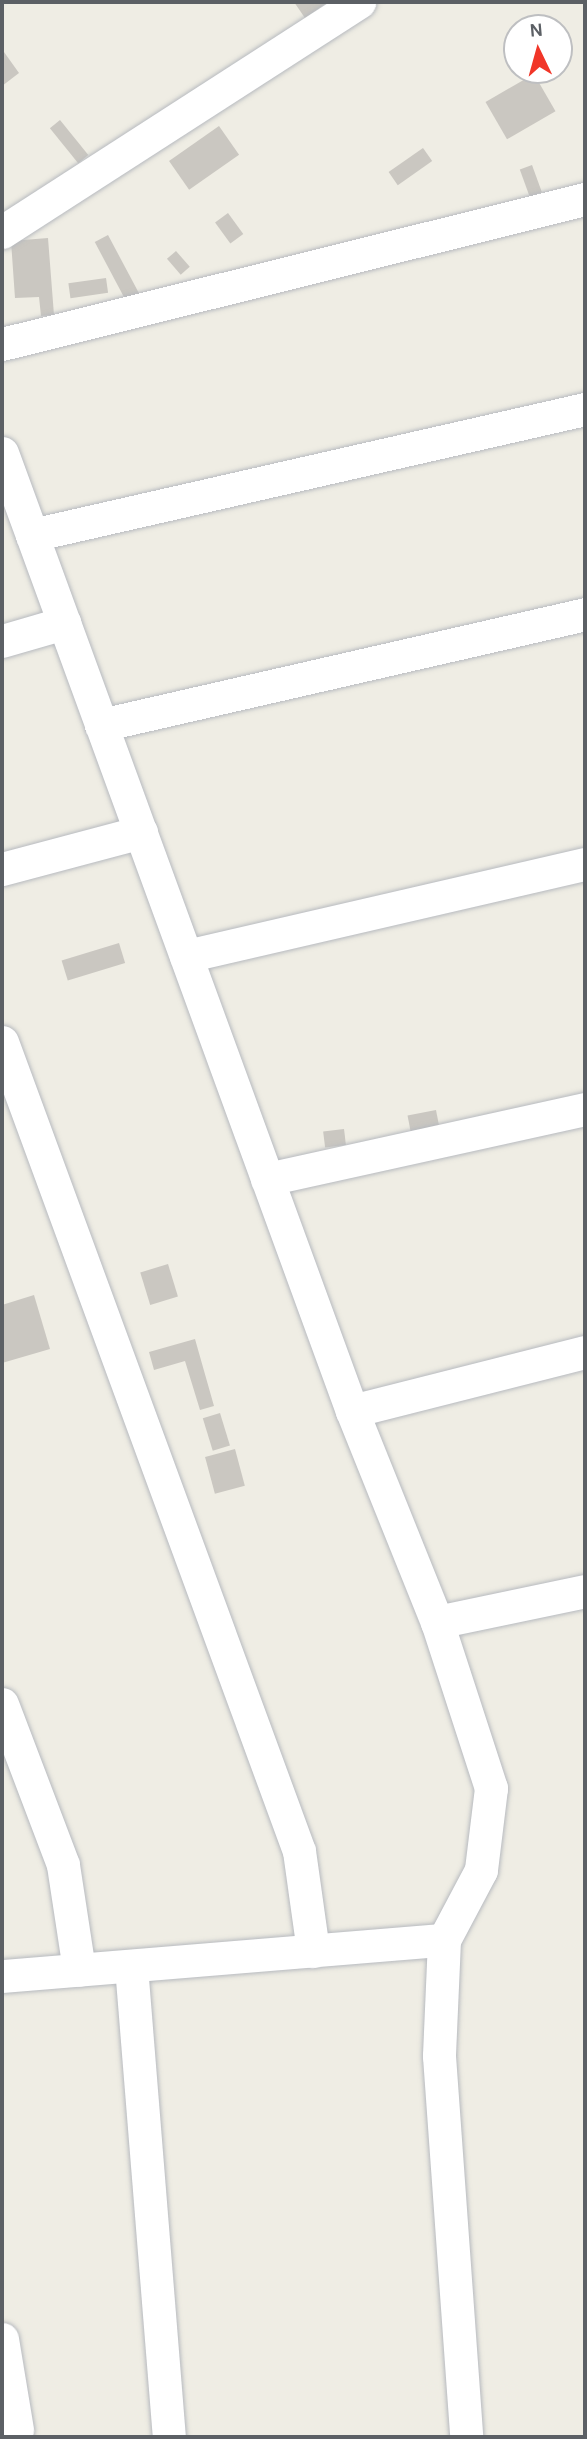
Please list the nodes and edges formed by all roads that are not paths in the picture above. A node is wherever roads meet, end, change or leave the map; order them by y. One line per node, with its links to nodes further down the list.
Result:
1 (359, 2): 3 (street)
2 (585, 199): 4 (street)
3 (2, 232)
4 (2, 344)
5 (585, 409): 7 (street)
6 (2, 453): 7 (street)
7 (32, 535): 9 (street)
8 (585, 614): 11 (street)
9 (64, 623): 10 (street); 11 (street)
10 (2, 641)
11 (102, 725): 12 (street)
12 (141, 832): 14 (street); 15 (street)
13 (585, 864): 15 (street)
14 (2, 869)
15 (186, 956): 18 (street)
16 (2, 1042): 25 (street)
17 (585, 1109): 18 (street)
18 (267, 1179): 20 (street)
19 (585, 1352): 20 (street)
20 (352, 1411): 22 (street)
21 (585, 1591): 22 (street)
22 (437, 1622): 24 (street)
23 (2, 1704): 27 (street)
24 (444, 1940): 25 (street); 32 (street)
25 (313, 1951): 26 (street)
26 (131, 1966): 27 (street); 31 (street)
27 (79, 1970): 28 (street)
28 (2, 1976)
29 (2, 2339): 30 (street)
30 (16, 2430)
31 (169, 2437)
32 (466, 2437)

